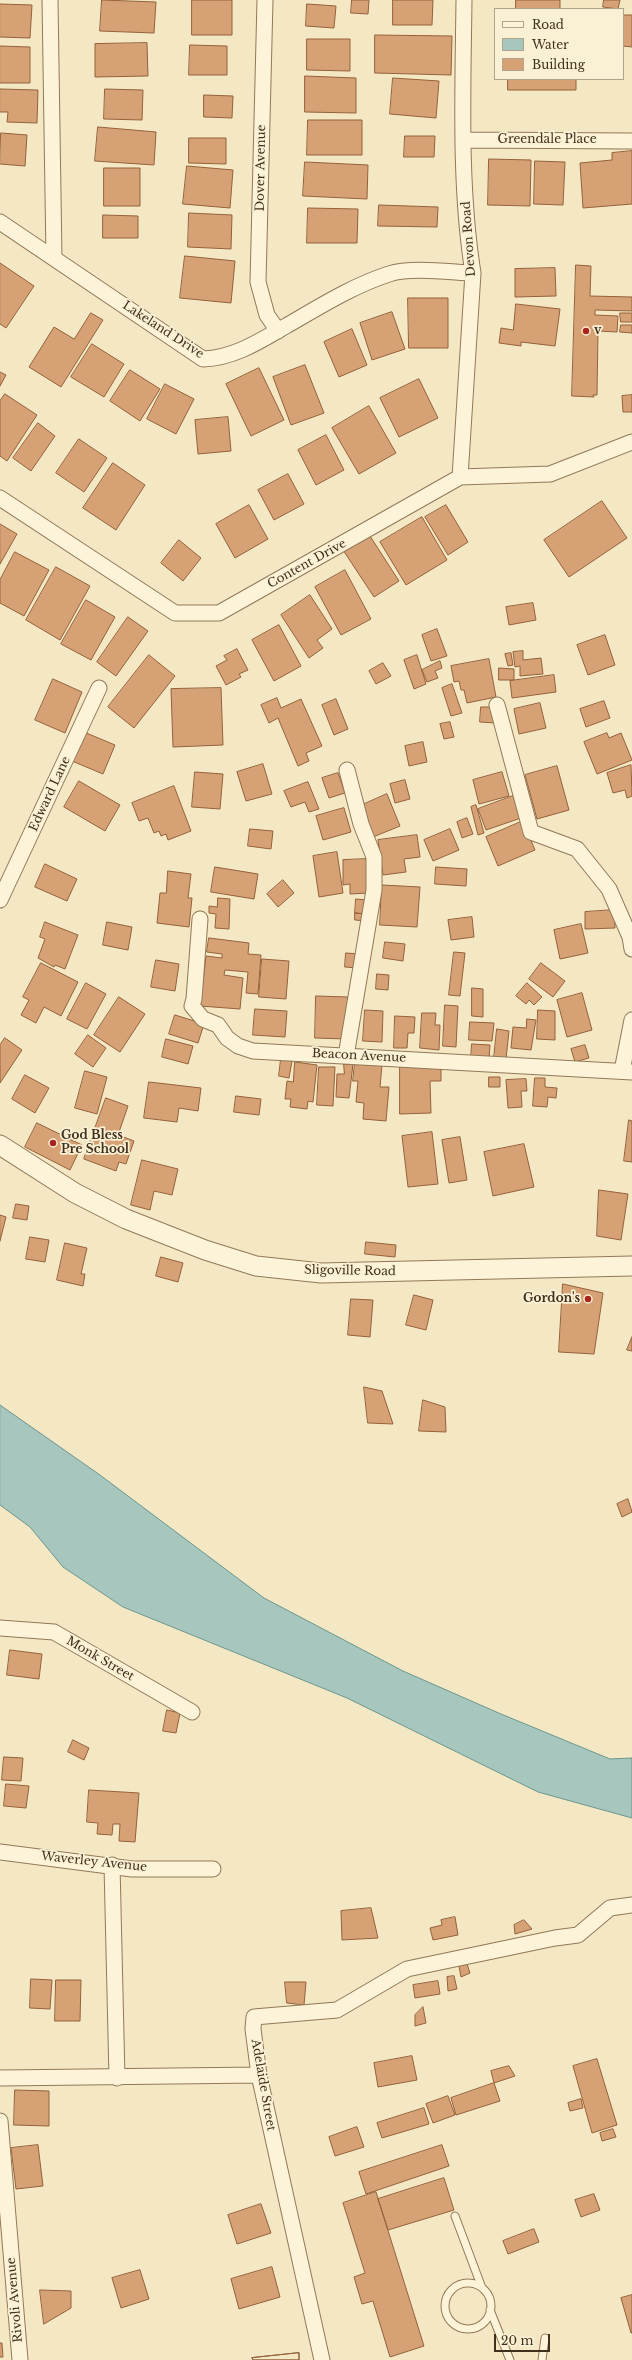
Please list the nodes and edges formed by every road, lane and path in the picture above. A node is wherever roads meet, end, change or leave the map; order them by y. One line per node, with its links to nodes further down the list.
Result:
1 (50, 0): 7 (street)
2 (265, 0): 9 (street, Dover Avenue)
3 (464, 0): 4 (street, Devon Road)
4 (463, 140): 5 (street, Greendale Place); 8 (street, Devon Road)
5 (632, 141)
6 (0, 222): 7 (street, Lakeland Drive)
7 (54, 258): 9 (street, Lakeland Drive)
8 (473, 273): 9 (street, Lakeland Drive); 11 (street, Devon Road)
9 (278, 331)
10 (632, 442): 11 (street, Content Drive)
11 (460, 477): 12 (street, Content Drive)
12 (0, 498)
13 (99, 688): 16 (street, Edward Lane)
14 (497, 705): 18 (street)
15 (347, 770): 20 (street)
16 (0, 900)
17 (200, 919): 20 (street, Beacon Avenue)
18 (632, 949)
19 (632, 1020): 21 (street)
20 (346, 1056): 21 (street, Beacon Avenue)
21 (627, 1071)
22 (0, 1145): 23 (street, Sligoville Road)
23 (632, 1266)
24 (0, 1628): 25 (street, Monk Street)
25 (192, 1712)
26 (0, 1852): 27 (street, Waverley Avenue)
27 (112, 1865): 28 (street, Waverley Avenue); 32 (street)
28 (213, 1869)
29 (632, 1905): 30 (street, Adelaide Street)
30 (258, 2075): 32 (street); 39 (street, Adelaide Street)
31 (0, 2078): 32 (street)
32 (117, 2078)
33 (0, 2121): 38 (street, Rivoli Avenue)
34 (455, 2216): 35 (lane)
35 (482, 2288): 36 (lane); 36 (lane)
36 (490, 2310): 40 (lane)
37 (546, 2338): 41 (lane)
38 (20, 2360)
39 (322, 2360)
40 (510, 2360)
41 (542, 2360)

